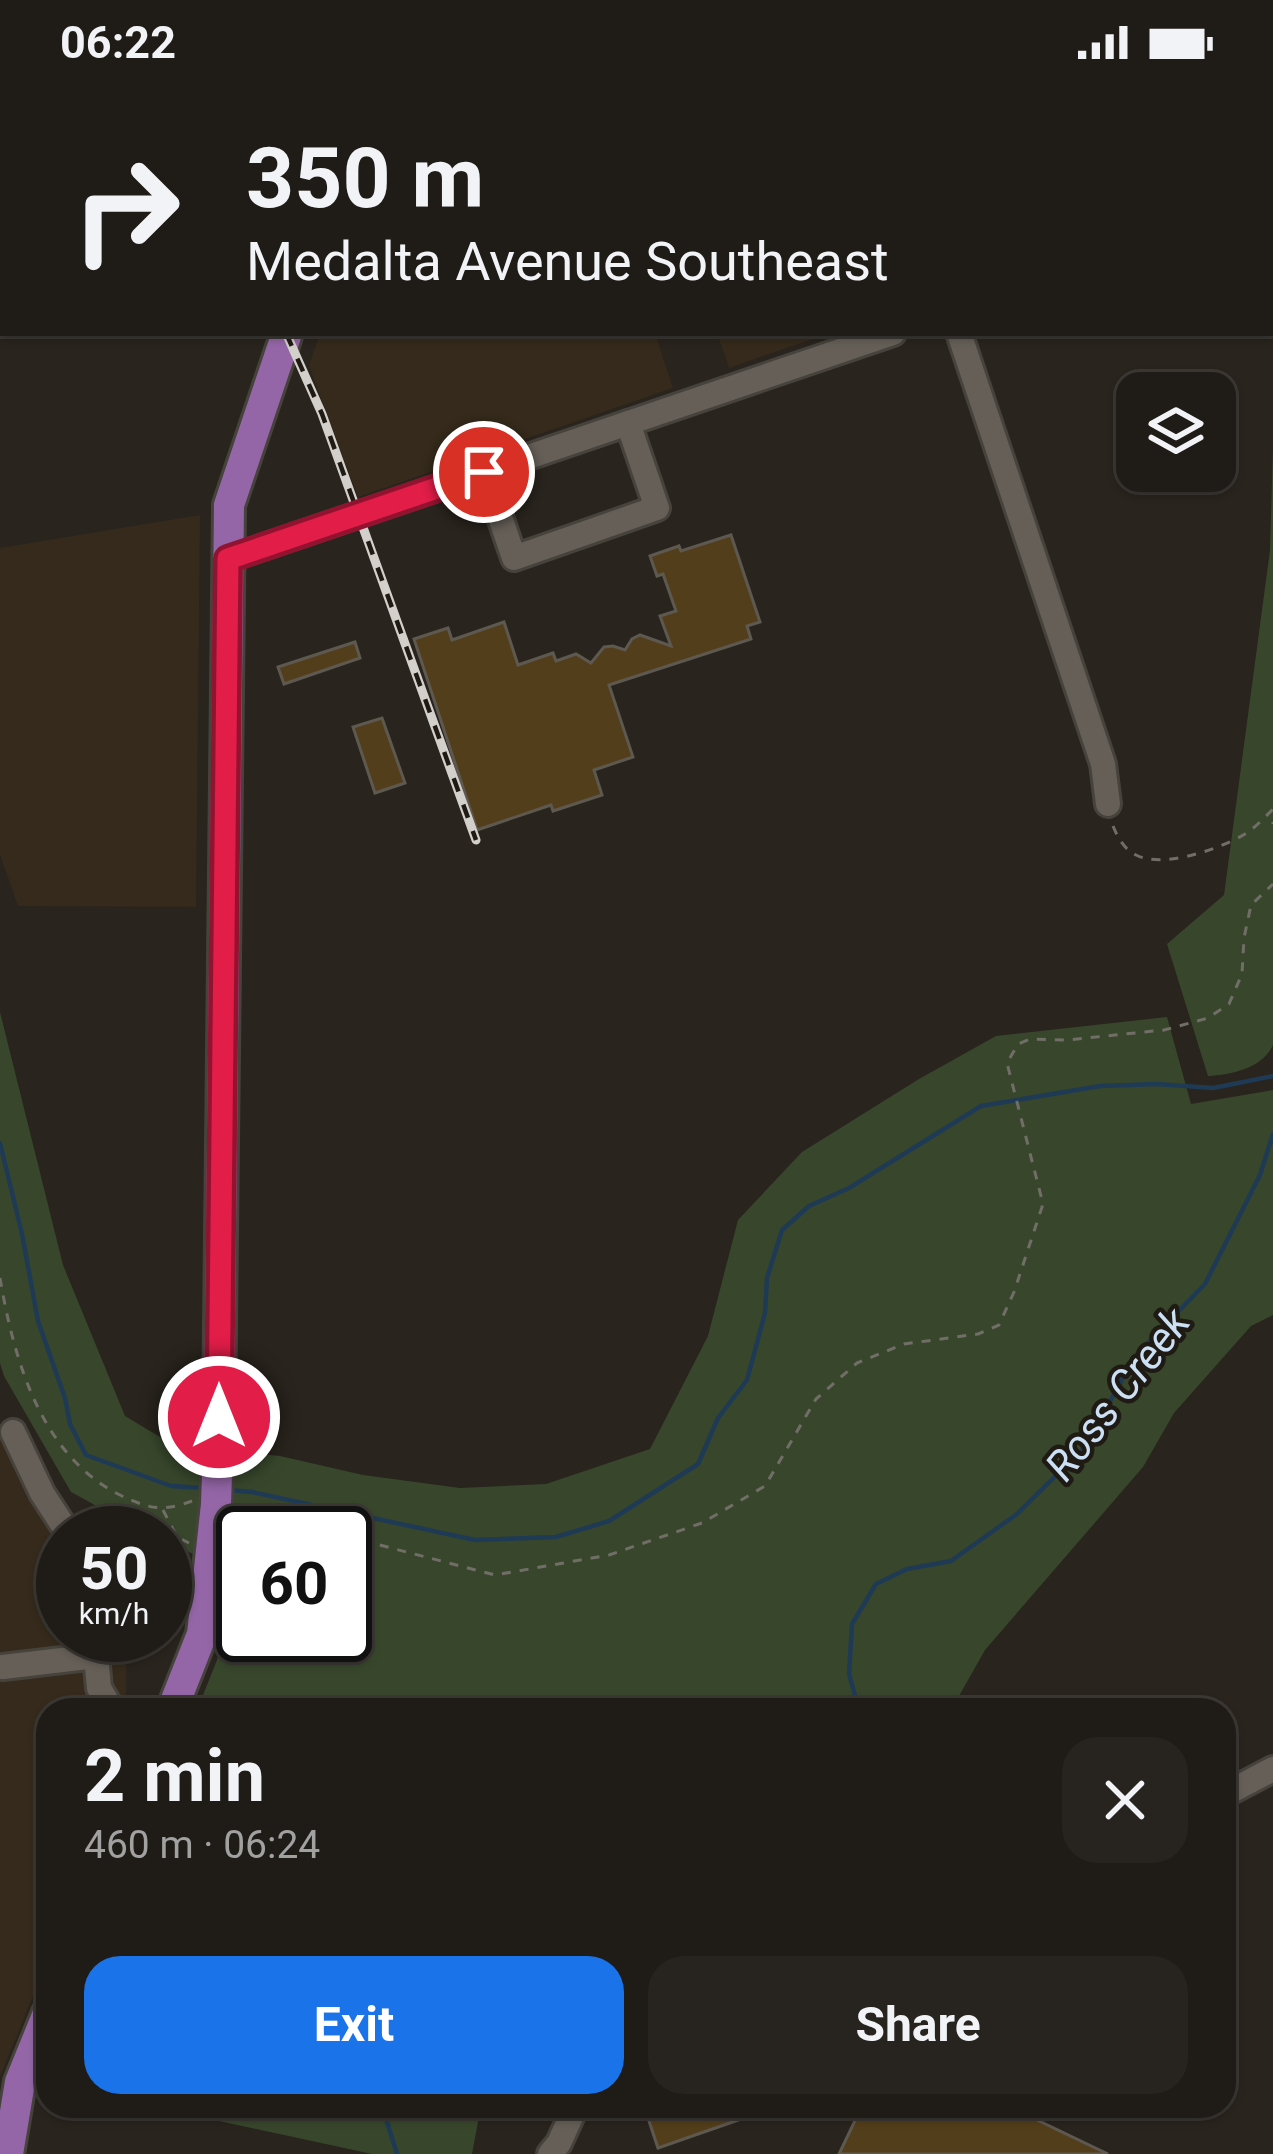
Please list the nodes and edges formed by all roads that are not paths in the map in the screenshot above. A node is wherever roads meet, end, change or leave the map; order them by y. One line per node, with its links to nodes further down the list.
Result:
1 (286, 336): 6 (main road)
2 (884, 336): 4 (street)
3 (960, 336): 7 (street)
4 (628, 423): 5 (street); 5 (street)
5 (484, 472): 6 (street)
6 (228, 559): 14 (main road, bridge)
7 (1108, 804)
8 (13, 1432): 9 (street)
9 (50, 1506)
10 (36, 1659): 12 (street)
11 (97, 1662): 13 (street)
12 (3, 1667)
13 (105, 1698)
14 (177, 1698)
15 (1273, 1769): 16 (street)
16 (1236, 1789)
17 (36, 2043): 19 (main road)
18 (570, 2118): 20 (street)
19 (8, 2154)
20 (550, 2154)

